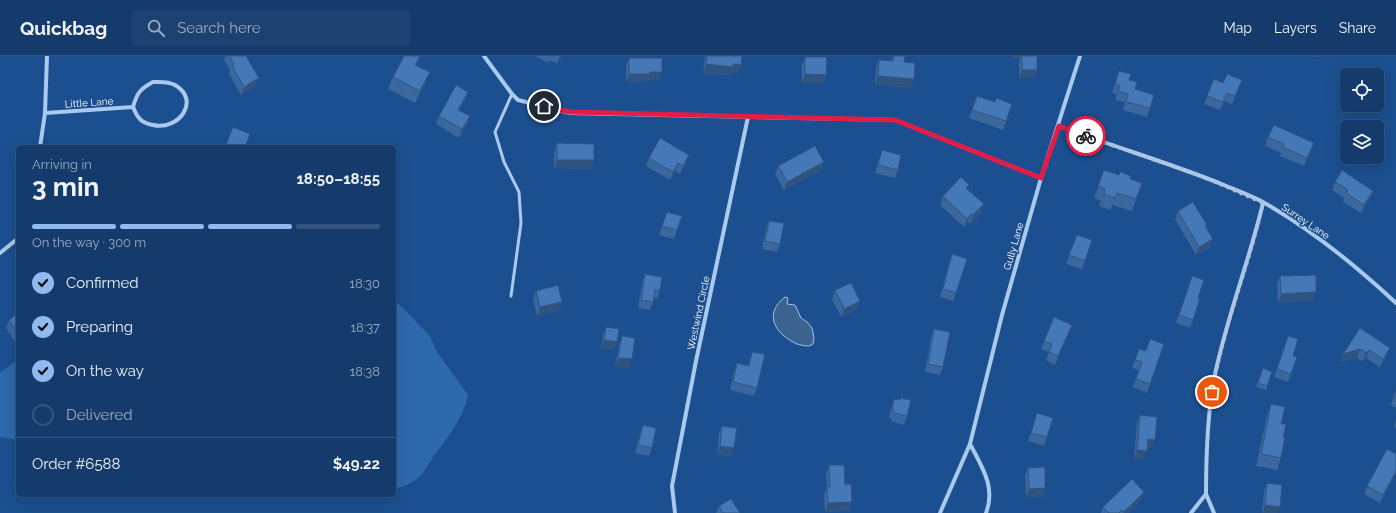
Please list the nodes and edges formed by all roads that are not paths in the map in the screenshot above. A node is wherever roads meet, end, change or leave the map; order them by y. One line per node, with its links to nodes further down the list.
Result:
1 (47, 56): 6 (street)
2 (484, 56): 4 (street)
3 (1080, 56): 8 (street, Gully Lane)
4 (512, 94): 7 (street); 14 (lane)
5 (133, 107): 5 (street); 6 (street, Little Lane)
6 (45, 113): 9 (street)
7 (748, 117): 10 (street); 18 (street, Westwind Circle)
8 (1059, 126): 10 (street, Gully Lane); 11 (street, Surrey Lane)
9 (40, 145)
10 (1041, 178): 16 (street, Gully Lane)
11 (1263, 203): 15 (street, Surrey Lane); 17 (street)
12 (16, 239): 13 (street)
13 (0, 253)
14 (511, 296)
15 (1396, 303)
16 (970, 444): 19 (street, Gully Lane); 20 (street)
17 (1206, 494): 21 (street); 22 (street)
18 (674, 513)
19 (940, 513)
20 (986, 513)
21 (1191, 513)
22 (1214, 513)

